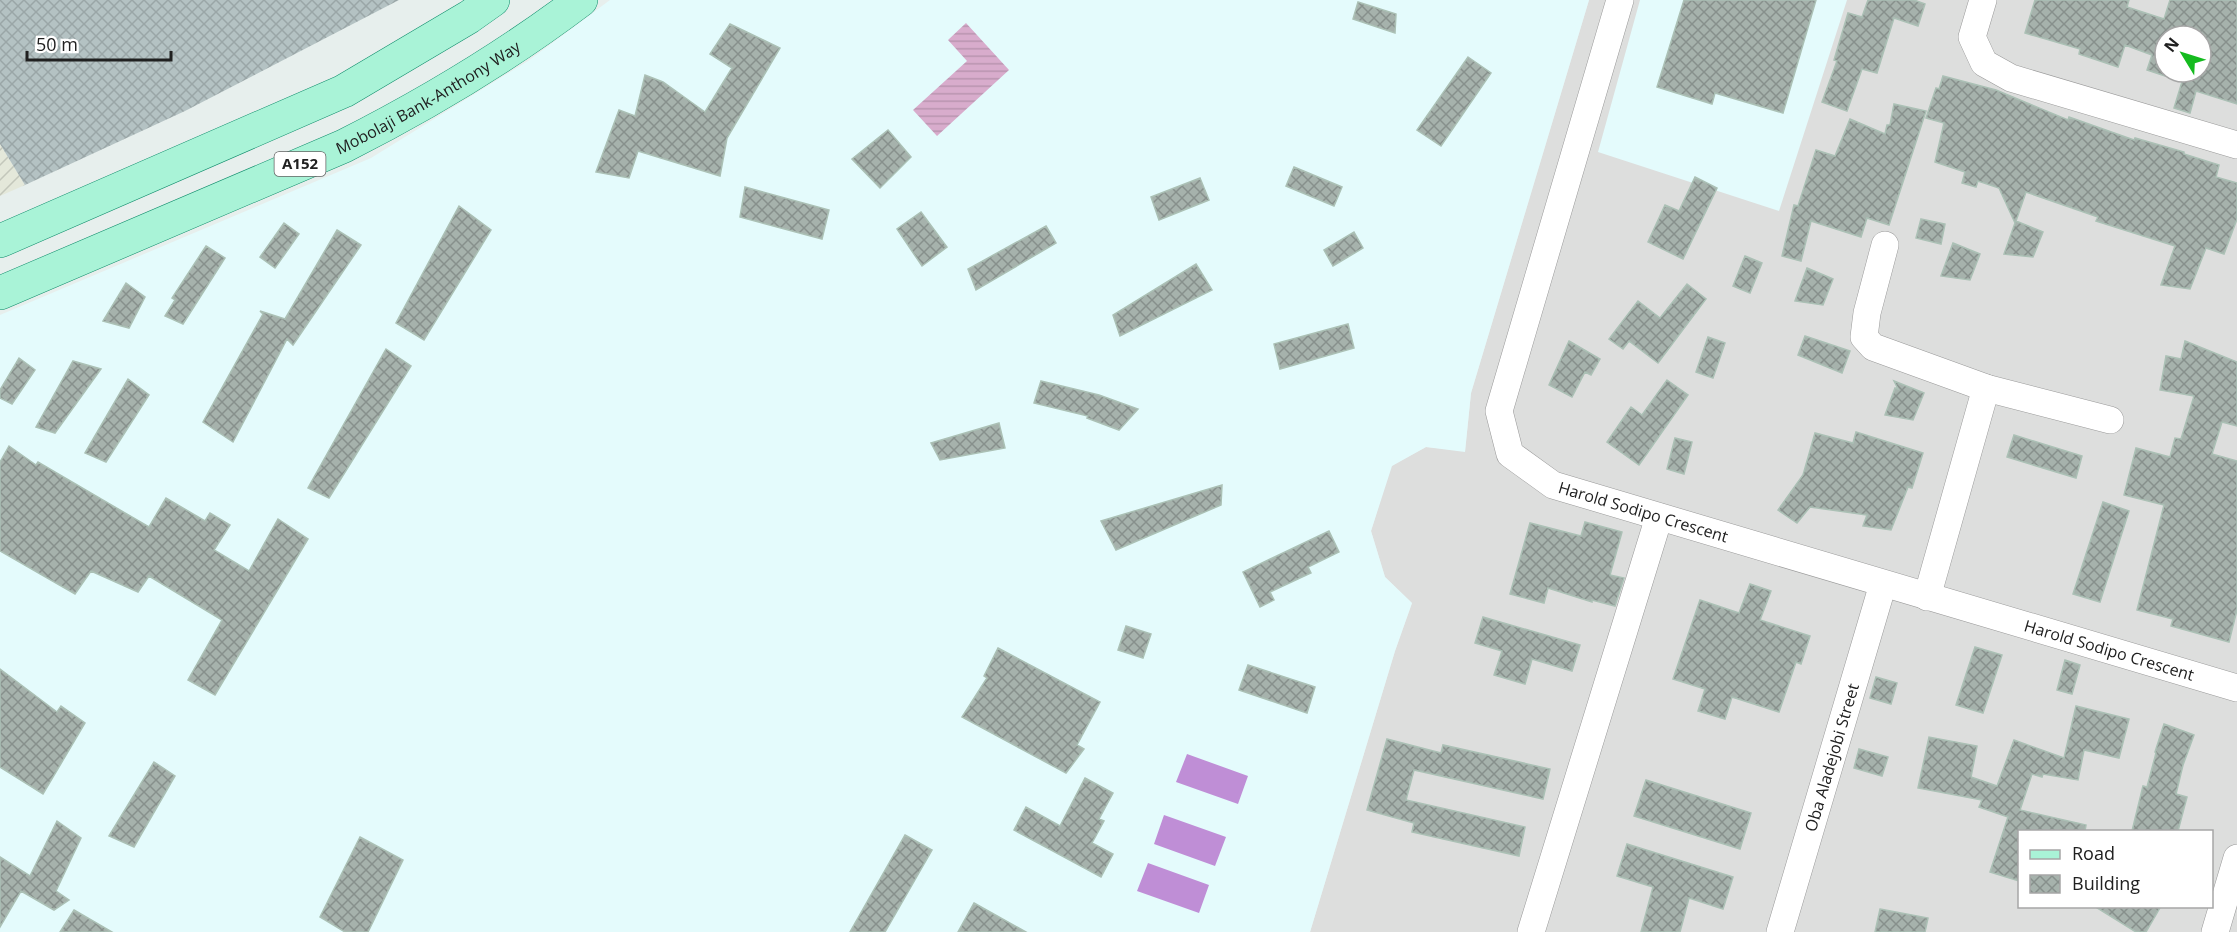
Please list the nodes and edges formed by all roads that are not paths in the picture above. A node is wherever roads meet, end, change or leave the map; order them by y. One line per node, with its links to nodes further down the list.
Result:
1 (493, 0): 6 (main road)
2 (581, 0): 8 (main road, Mobolaji Bank-Anthony Way / A152)
3 (1620, 0): 11 (street, Harold Sodipo Crescent)
4 (1983, 0): 5 (street)
5 (2237, 145)
6 (0, 241)
7 (1885, 245): 9 (street)
8 (0, 293)
9 (1986, 388): 10 (street); 13 (street)
10 (2110, 420)
11 (1659, 517): 12 (street, Harold Sodipo Crescent); 16 (street)
12 (1883, 584): 13 (street, Harold Sodipo Crescent); 17 (street, Oba Aladejobi Street)
13 (1927, 597): 14 (street, Harold Sodipo Crescent)
14 (2237, 688)
15 (2237, 858): 18 (street)
16 (1532, 932)
17 (1780, 932)
18 (2215, 932)

